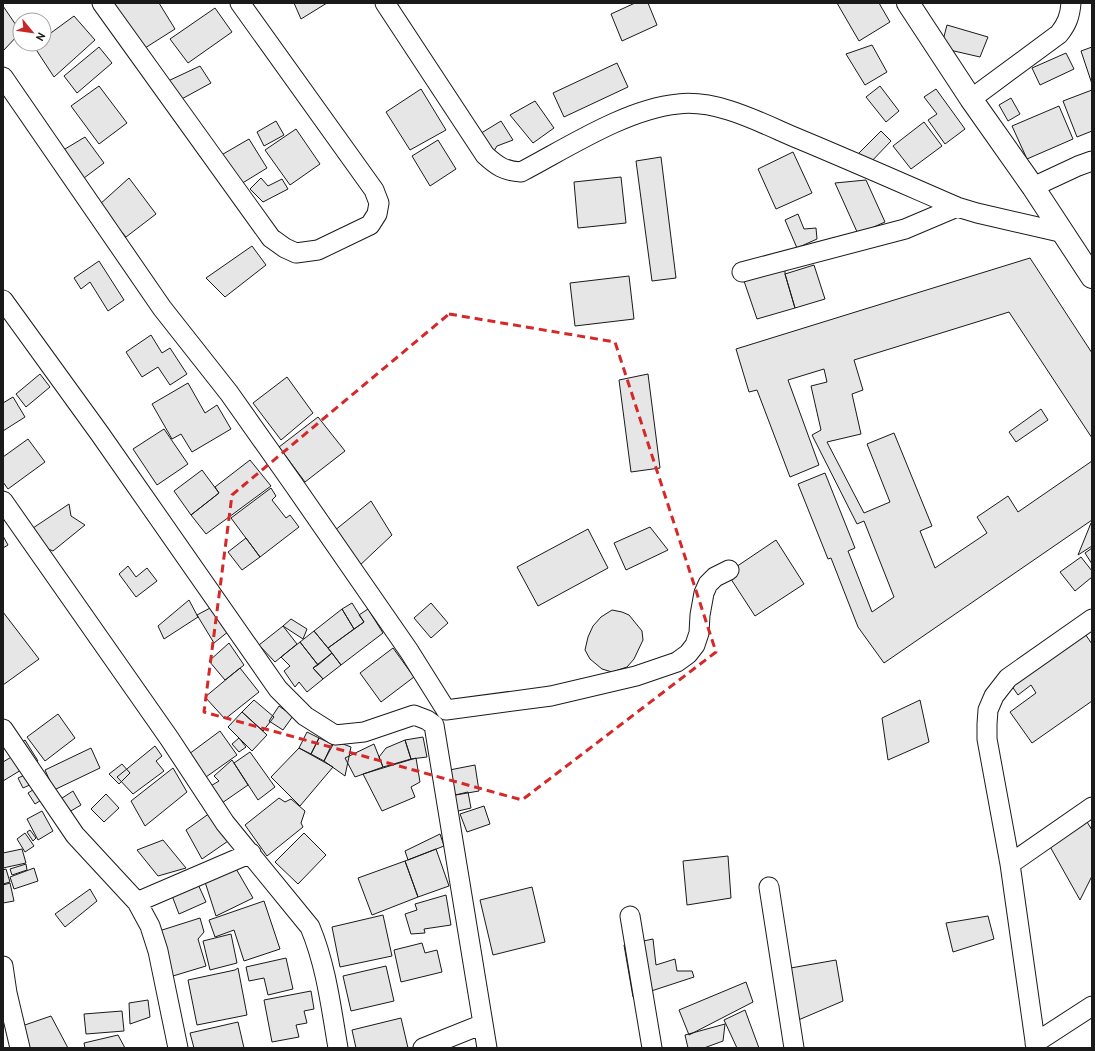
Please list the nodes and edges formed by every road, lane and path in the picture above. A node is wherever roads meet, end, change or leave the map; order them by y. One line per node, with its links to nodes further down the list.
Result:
1 (102, 3): 2 (street)
2 (240, 3)
3 (386, 3): 10 (street)
4 (908, 3): 7 (main road)
5 (1071, 3): 7 (street)
6 (3, 77): 18 (street)
7 (971, 99): 9 (main road)
8 (1092, 161): 9 (street)
9 (1033, 188): 11 (main road)
10 (957, 207): 11 (street); 12 (street)
11 (1064, 233): 13 (main road)
12 (742, 272)
13 (1092, 277)
14 (3, 300): 19 (street)
15 (3, 501): 22 (street)
16 (729, 570): 18 (street)
17 (1092, 619): 23 (street)
18 (446, 710): 19 (street)
19 (434, 726): 29 (street)
20 (3, 729): 25 (street)
21 (1092, 807): 23 (street)
22 (251, 853): 25 (street); 33 (street)
23 (1010, 864): 30 (street)
24 (769, 887): 37 (street)
25 (137, 902): 32 (street)
26 (630, 916): 36 (street)
27 (3, 966): 31 (street)
28 (1092, 1006): 30 (street)
29 (483, 1024): 34 (street); 35 (street)
30 (1036, 1046)
31 (20, 1048)
32 (178, 1048)
33 (338, 1048)
34 (423, 1048)
35 (488, 1048)
36 (652, 1048)
37 (794, 1048)

